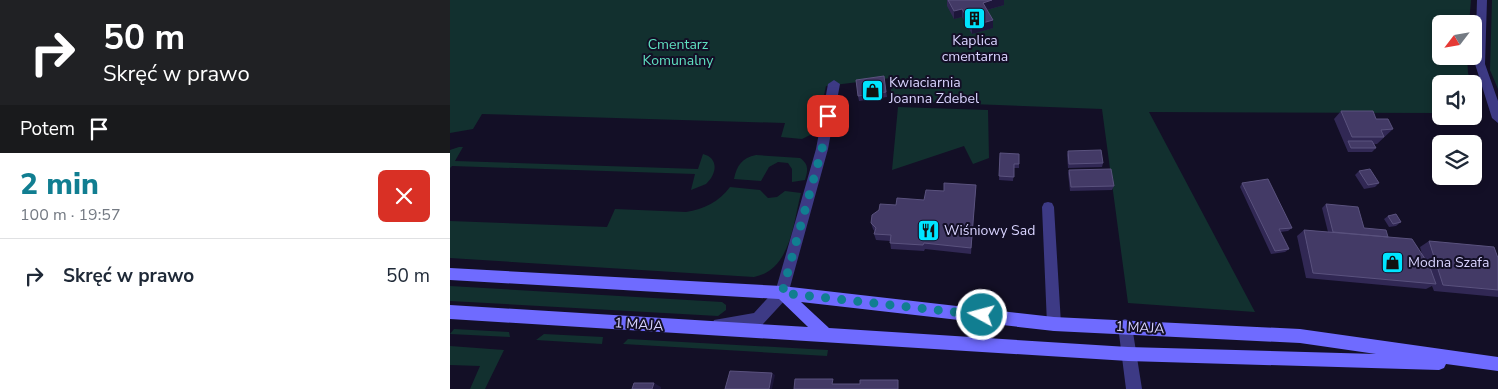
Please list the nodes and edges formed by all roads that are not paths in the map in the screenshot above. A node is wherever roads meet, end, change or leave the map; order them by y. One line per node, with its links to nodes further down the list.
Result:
1 (1482, 0): 3 (street)
2 (834, 84): 6 (street)
3 (1498, 118)
4 (1048, 207): 8 (street)
5 (450, 274): 6 (main road, 1 MAJA)
6 (782, 293): 8 (main road, 1 MAJA); 10 (street); 11 (main road)
7 (450, 312): 10 (main road, 1 MAJA)
8 (1054, 324): 9 (main road, 1 MAJA)
9 (1125, 326): 12 (street); 13 (main road, 1 MAJA)
10 (697, 328): 11 (main road, 1 MAJA)
11 (827, 336): 12 (main road, 1 MAJA)
12 (1128, 354): 13 (main road, 1 MAJA); 14 (street)
13 (1498, 365)
14 (1134, 389)

